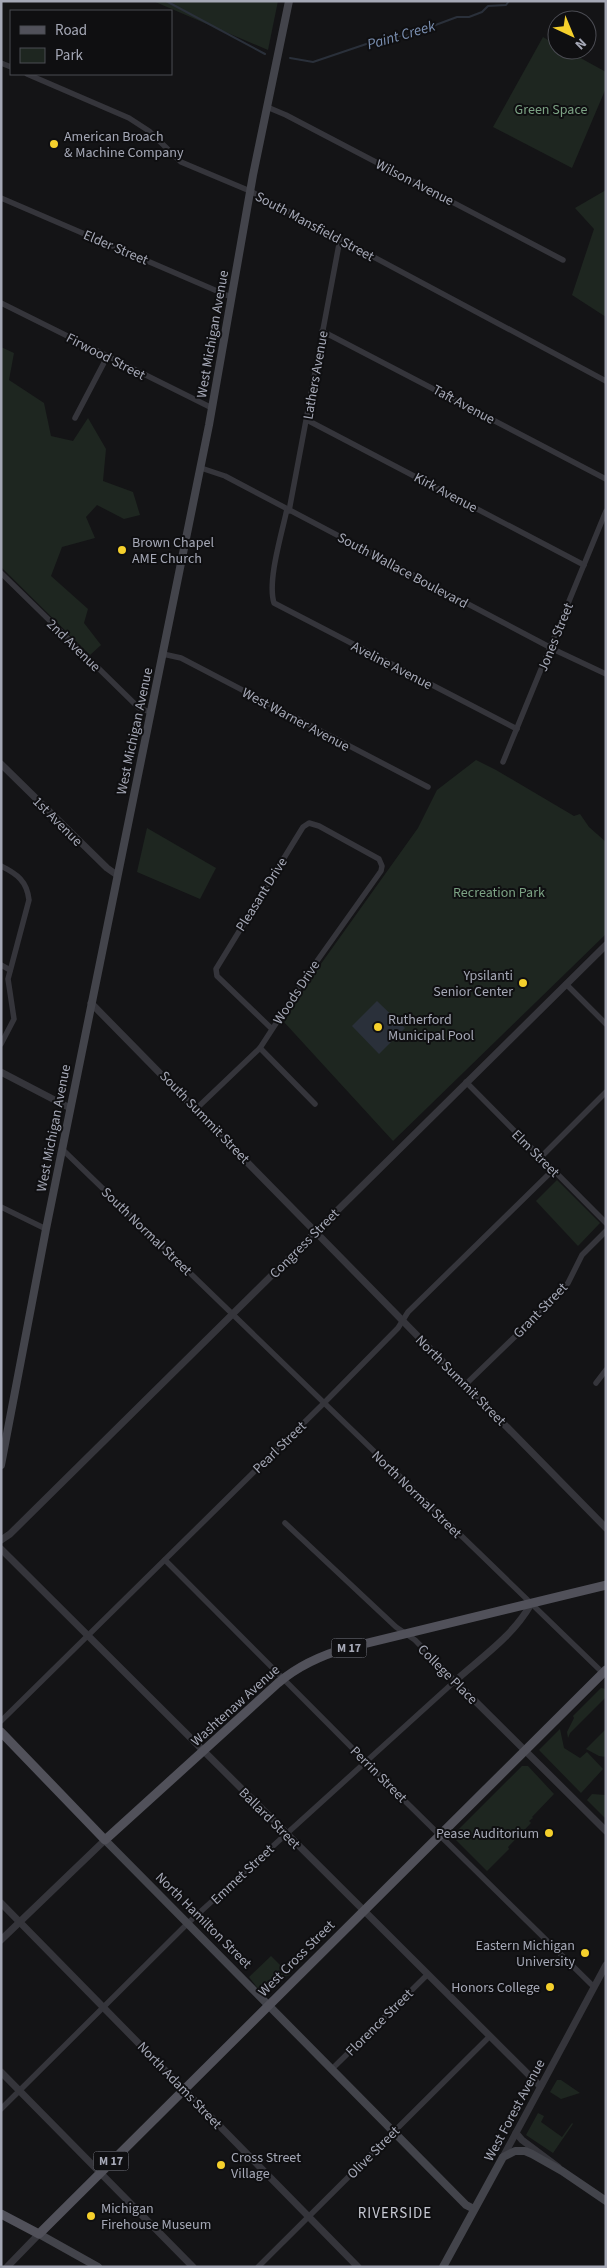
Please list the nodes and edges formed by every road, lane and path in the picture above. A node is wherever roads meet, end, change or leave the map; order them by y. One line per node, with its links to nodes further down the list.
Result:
1 (289, 1): 3 (main road, West Michigan Avenue)
2 (29, 75): 4 (street, South Mansfield Street)
3 (267, 107): 4 (main road, West Michigan Avenue); 7 (street, Wilson Avenue)
4 (250, 191): 6 (street, South Mansfield Street); 8 (main road, West Michigan Avenue)
5 (1, 198): 8 (street, Elder Street)
6 (340, 239): 10 (street, Lathers Avenue); 12 (street, South Mansfield Street)
7 (562, 260)
8 (231, 296): 13 (main road, West Michigan Avenue)
9 (1, 303): 11 (street, Firwood Street)
10 (322, 331): 15 (street, Lathers Avenue); 17 (street, Taft Avenue)
11 (107, 357): 13 (street, Firwood Street); 14 (street)
12 (606, 381)
13 (212, 408): 16 (main road, West Michigan Avenue)
14 (75, 418)
15 (307, 420): 18 (street, Lathers Avenue); 20 (street, Kirk Avenue)
16 (201, 468): 18 (street, South Wallace Boulevard); 24 (main road, West Michigan Avenue)
17 (606, 479)
18 (288, 510): 22 (street, Lathers Avenue); 23 (street, South Wallace Boulevard)
19 (606, 511): 20 (street, Jones Street)
20 (584, 565): 23 (street, Jones Street)
21 (1, 573): 26 (street, 2nd Avenue)
22 (272, 595): 27 (street, Aveline Avenue)
23 (550, 648): 25 (street, South Wallace Boulevard); 27 (street, Jones Street)
24 (163, 654): 26 (main road, West Michigan Avenue); 30 (street, West Warner Avenue)
25 (606, 674)
26 (150, 712): 33 (main road, West Michigan Avenue)
27 (517, 729): 28 (street, Jones Street)
28 (503, 762)
29 (1, 764): 33 (street, 1st Avenue)
30 (428, 787)
31 (1, 866): 36 (street)
32 (382, 866): 40 (street, Woods Drive); 40 (street, Pleasant Drive)
33 (117, 875): 38 (main road, West Michigan Avenue)
34 (606, 945): 37 (street, Congress Street)
35 (1, 965): 36 (street)
36 (10, 970): 41 (street)
37 (566, 984): 39 (street); 44 (street, Congress Street)
38 (91, 1003): 47 (main road, West Michigan Avenue); 48 (street, South Summit Street)
39 (606, 1024)
40 (272, 1029): 42 (street, Woods Drive)
41 (1, 1044)
42 (260, 1048): 46 (street); 48 (street, Woods Drive)
43 (1, 1072): 47 (street)
44 (466, 1082): 50 (street, Elm Street); 56 (street, Congress Street)
45 (606, 1092): 50 (street)
46 (315, 1104)
47 (70, 1108): 49 (main road, West Michigan Avenue)
48 (197, 1108): 56 (street, South Summit Street)
49 (62, 1149): 54 (main road, West Michigan Avenue); 57 (street, South Normal Street)
50 (540, 1157): 51 (street, Elm Street)
51 (553, 1170): 53 (street, Elm Street); 58 (street, Pearl Street)
52 (1, 1207): 54 (street)
53 (606, 1223)
54 (46, 1229): 63 (main road, West Michigan Avenue)
55 (606, 1231): 61 (street, Grant Street)
56 (317, 1232): 57 (street, Congress Street); 58 (street, North Summit Street)
57 (232, 1314): 62 (street, North Normal Street); 66 (street, Congress Street)
58 (403, 1321): 61 (street, North Summit Street); 62 (street, Pearl Street)
59 (606, 1370): 60 (street)
60 (596, 1383)
61 (466, 1384): 65 (street, North Summit Street)
62 (324, 1403): 68 (street, Pearl Street); 70 (street, North Normal Street)
63 (1, 1465)
64 (284, 1523): 71 (street, College Place)
65 (605, 1525)
66 (1, 1540)
67 (1, 1549): 72 (street, Ballard Street)
68 (165, 1560): 72 (street, Pearl Street); 74 (street, Perrin Street)
69 (606, 1585): 70 (main road, Washtenaw Avenue / M 17)
70 (531, 1604): 71 (main road, Washtenaw Avenue / M 17); 73 (street, North Normal Street); 75 (street, Emmet Street)
71 (406, 1634): 74 (main road, Washtenaw Avenue / M 17); 75 (street, College Place)
72 (88, 1635): 76 (street, Pearl Street); 79 (street, Ballard Street)
73 (604, 1671): 78 (main road, West Cross Street / M 17)
74 (284, 1678): 79 (main road, Washtenaw Avenue / M 17); 80 (street, Perrin Street)
75 (455, 1681): 78 (street, College Place); 80 (street, Emmet Street)
76 (1, 1721)
77 (1, 1732): 84 (main road, North Hamilton Street)
78 (525, 1750): 81 (street, College Place); 83 (main road, West Cross Street / M 17)
79 (203, 1751): 82 (street, Ballard Street); 84 (main road, Washtenaw Avenue / M 17)
80 (365, 1761): 82 (street, Emmet Street); 83 (street, Perrin Street)
81 (606, 1831)
82 (286, 1833): 86 (street, Ballard Street); 88 (street, Emmet Street)
83 (440, 1834): 86 (main road, West Cross Street / M 17); 92 (street, Perrin Street)
84 (105, 1840): 87 (street, Washtenaw Avenue); 88 (main road, North Hamilton Street)
85 (1, 1903): 87 (street, North Adams Street)
86 (363, 1911): 91 (street, Ballard Street); 93 (main road, West Cross Street / M 17)
87 (20, 1922): 89 (street, Washtenaw Avenue); 94 (street, North Adams Street)
88 (188, 1923): 93 (main road, North Hamilton Street); 94 (street, Emmet Street)
89 (1, 1940)
90 (606, 1965): 92 (street, West Forest Avenue)
91 (427, 1975): 95 (street, Ballard Street); 96 (street, Florence Street)
92 (594, 1987): 98 (street, West Forest Avenue)
93 (269, 2005): 96 (main road, North Hamilton Street); 99 (main road, West Cross Street / M 17)
94 (104, 2007): 99 (street, North Adams Street); 100 (street, Emmet Street)
95 (489, 2037): 98 (street, Ballard Street); 102 (street, Olive Street)
96 (332, 2069): 102 (main road, North Hamilton Street)
97 (1, 2072): 100 (street)
98 (540, 2086): 103 (street, West Forest Avenue)
99 (184, 2089): 106 (main road, West Cross Street / M 17); 110 (street, North Adams Street)
100 (20, 2091): 101 (street, Emmet Street); 106 (street)
101 (1, 2110)
102 (394, 2131): 108 (main road, North Hamilton Street); 110 (street, Olive Street)
103 (516, 2133): 104 (street, West Forest Avenue); 105 (street)
104 (503, 2157): 105 (main road); 108 (main road, West Forest Avenue)
105 (562, 2171): 107 (main road)
106 (99, 2172): 111 (main road, West Cross Street / M 17); 114 (street)
107 (606, 2201)
108 (474, 2210): 117 (main road, West Forest Avenue)
109 (1, 2214): 111 (main road)
110 (309, 2216): 115 (street, Olive Street); 116 (street, North Adams Street)
111 (38, 2234): 112 (street, West Cross Street); 113 (main road)
112 (8, 2267)
113 (98, 2267)
114 (193, 2267)
115 (258, 2267)
116 (358, 2267)
117 (443, 2267)

